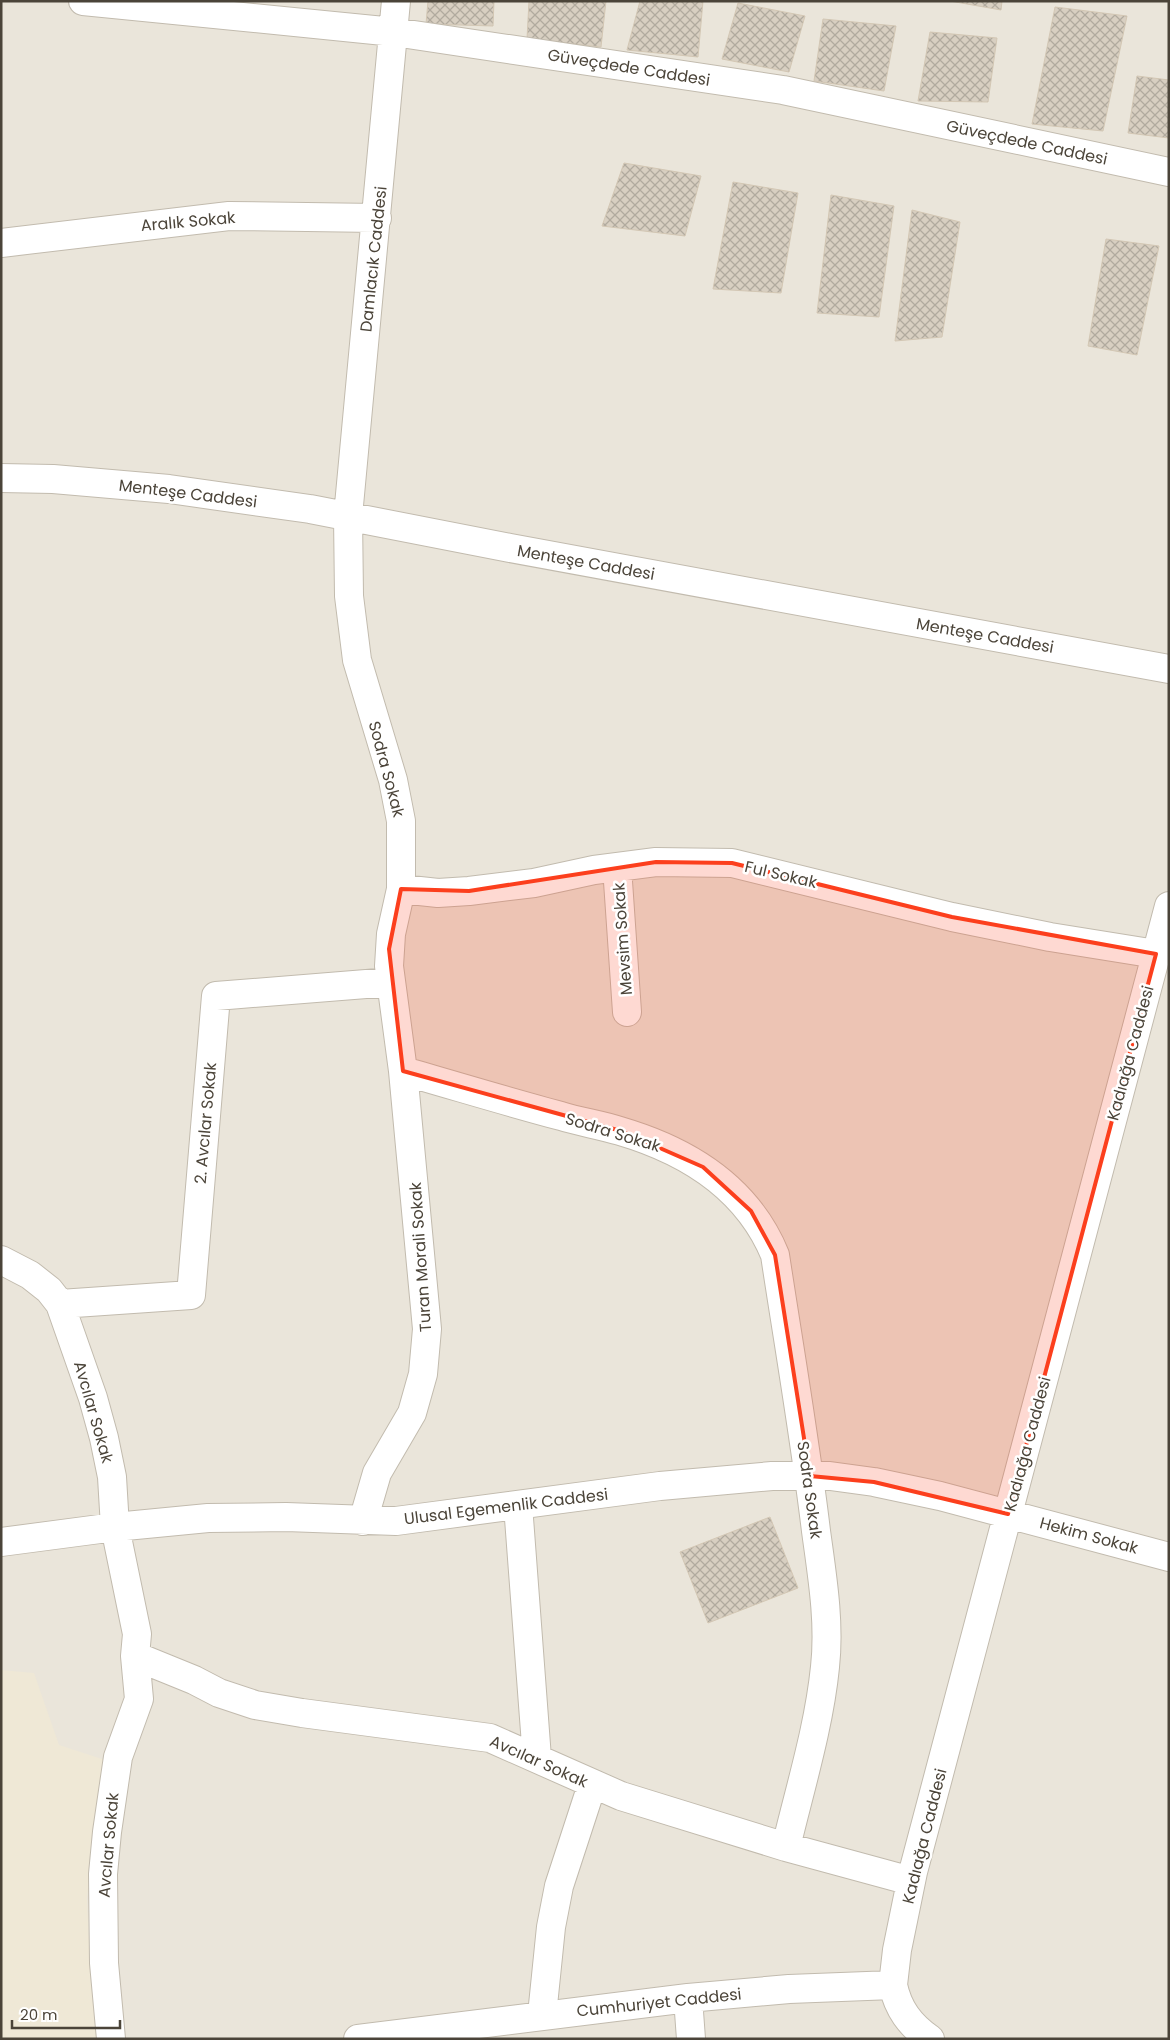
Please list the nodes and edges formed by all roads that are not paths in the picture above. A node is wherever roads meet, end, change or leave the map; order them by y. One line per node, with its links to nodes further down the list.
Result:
1 (84, 1): 3 (street, Güveçdede Caddesi)
2 (396, 1): 3 (street, Damlacık Caddesi)
3 (394, 32): 4 (street, Güveçdede Caddesi); 5 (street, Damlacık Caddesi)
4 (1169, 172)
5 (376, 218): 6 (street, Aralık Sokak); 8 (street, Damlacık Caddesi)
6 (1, 243)
7 (1, 478): 8 (street, Menteşe Caddesi)
8 (348, 516): 9 (street, Menteşe Caddesi); 11 (street, Sodra Sokak)
9 (1169, 669)
10 (617, 867): 11 (street, Ful Sokak); 13 (street, Ful Sokak); 15 (street, Mevsim Sokak)
11 (401, 888): 14 (street, Sodra Sokak)
12 (1169, 906): 13 (street, Kadıağa Caddesi)
13 (1156, 954): 21 (street, Kadıağa Caddesi)
14 (391, 982): 16 (street, Sodra Sokak); 18 (street, 2. Avcılar Sokak)
15 (627, 1012)
16 (403, 1071): 19 (street, Sodra Sokak); 22 (street, Turan Morali Sokak)
17 (1, 1260): 18 (street, Avcılar Sokak)
18 (60, 1304): 23 (street, Avcılar Sokak)
19 (810, 1476): 20 (street, Ulusal Egemenlik Caddesi); 21 (street, Ulusal Egemenlik Caddesi); 29 (street, Sodra Sokak)
20 (518, 1505): 22 (street, Ulusal Egemenlik Caddesi); 27 (street)
21 (1008, 1514): 25 (street, Hekim Sokak); 30 (street, Kadıağa Caddesi)
22 (363, 1521): 23 (street, Ulusal Egemenlik Caddesi)
23 (115, 1527): 24 (street, Ulusal Egemenlik Caddesi); 26 (street, Avcılar Sokak)
24 (1, 1542)
25 (1169, 1557)
26 (135, 1656): 27 (street, Avcılar Sokak); 34 (street, Avcılar Sokak)
27 (537, 1758): 28 (street, Avcılar Sokak)
28 (592, 1785): 29 (street, Avcılar Sokak); 33 (street)
29 (786, 1847): 30 (street, Avcılar Sokak)
30 (911, 1881): 31 (street, Kadıağa Caddesi)
31 (893, 1985): 32 (street, Cumhuriyet Caddesi); 37 (street)
32 (688, 1998): 33 (street, Cumhuriyet Caddesi); 36 (street)
33 (542, 2015): 35 (street, Cumhuriyet Caddesi)
34 (111, 2039)
35 (358, 2039)
36 (691, 2039)
37 (930, 2039)

